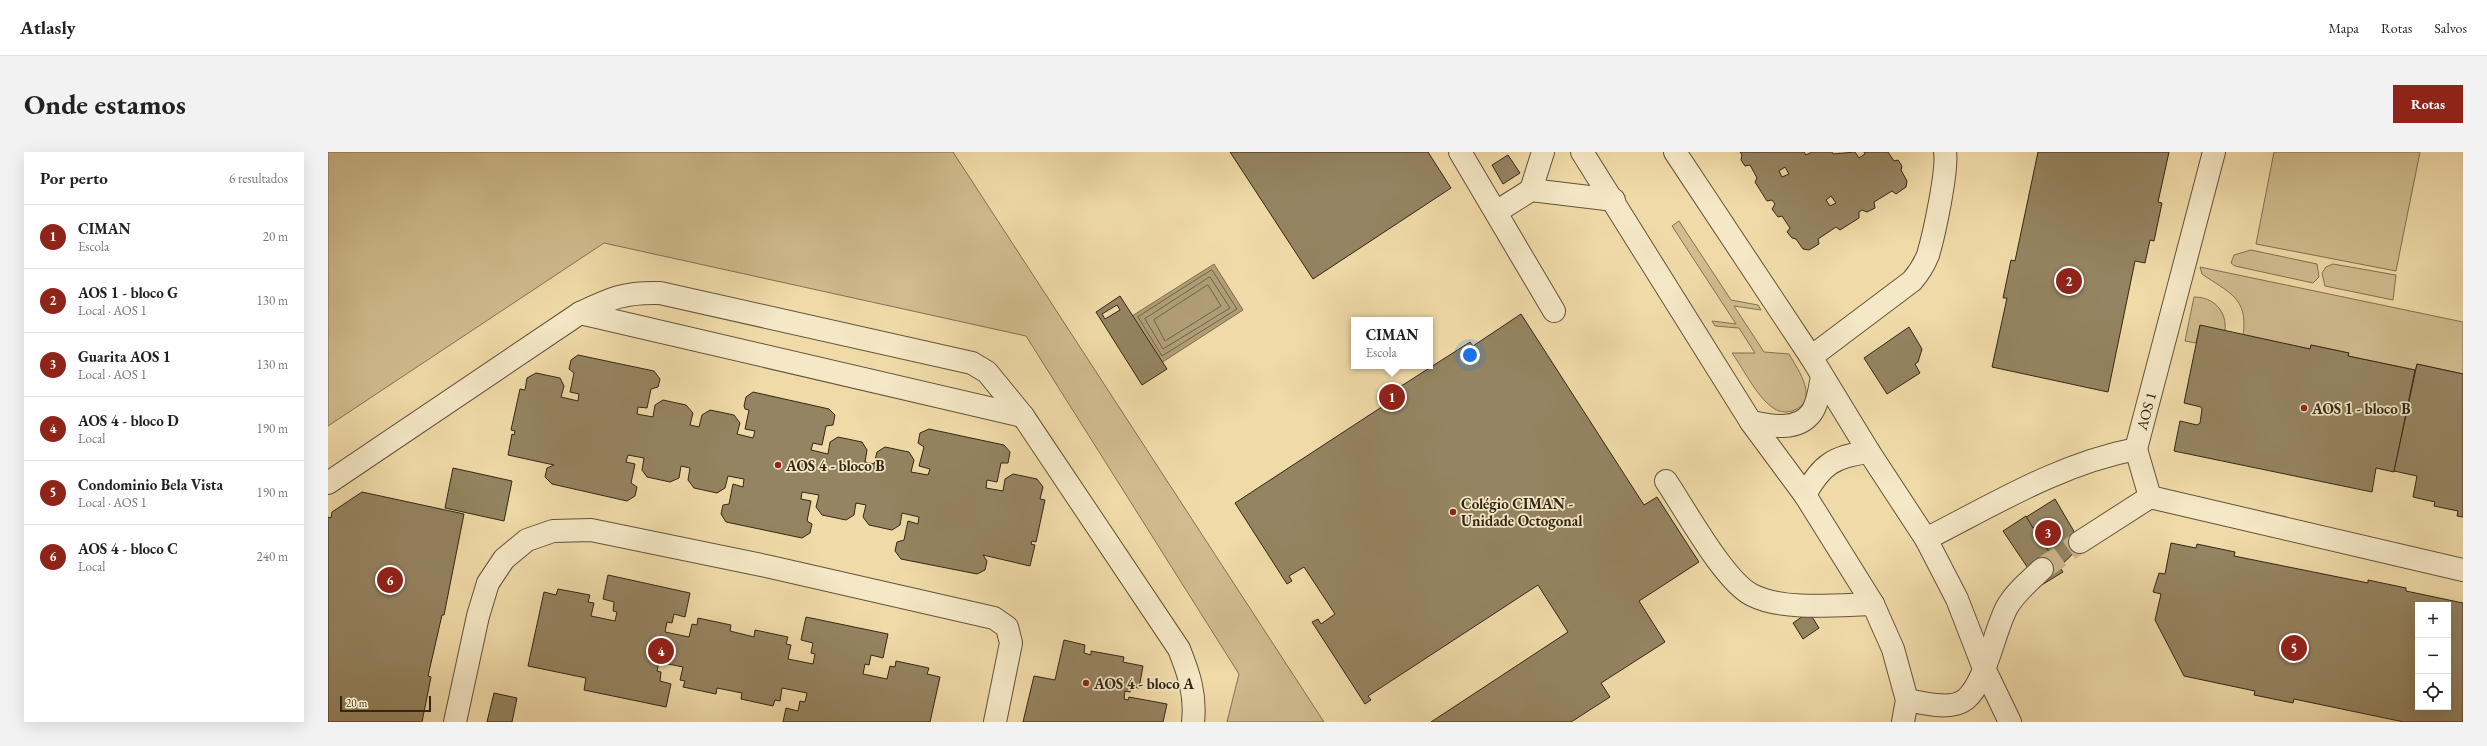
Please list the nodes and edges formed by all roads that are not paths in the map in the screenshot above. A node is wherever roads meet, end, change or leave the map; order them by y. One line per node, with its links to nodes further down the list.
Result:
1 (1460, 152): 9 (street)
2 (1543, 152): 7 (street)
3 (1582, 152): 8 (street)
4 (1675, 152): 12 (street)
5 (1945, 152): 12 (street)
6 (2214, 152): 16 (street, AOS 1)
7 (1531, 190): 8 (street); 9 (street)
8 (1614, 200): 15 (street)
9 (1496, 212): 10 (street)
10 (1554, 311)
11 (580, 313): 14 (street); 14 (street); 19 (street)
12 (1811, 357): 13 (street)
13 (1822, 376): 15 (street); 17 (street)
14 (1023, 416): 31 (street)
15 (1751, 422): 20 (street)
16 (2136, 449): 21 (street); 22 (street, AOS 1)
17 (1869, 452): 20 (street); 22 (street)
18 (1666, 481): 26 (street)
19 (328, 483)
20 (1805, 495): 26 (street)
21 (2150, 496): 23 (street); 25 (street)
22 (1926, 539): 27 (street)
23 (2080, 542)
24 (2042, 569): 27 (street)
25 (2463, 570)
26 (1873, 604): 28 (street)
27 (1984, 666): 28 (street); 33 (street)
28 (1907, 700): 32 (street)
29 (455, 722): 30 (street)
30 (996, 722)
31 (1193, 722)
32 (1903, 722)
33 (2010, 722)

